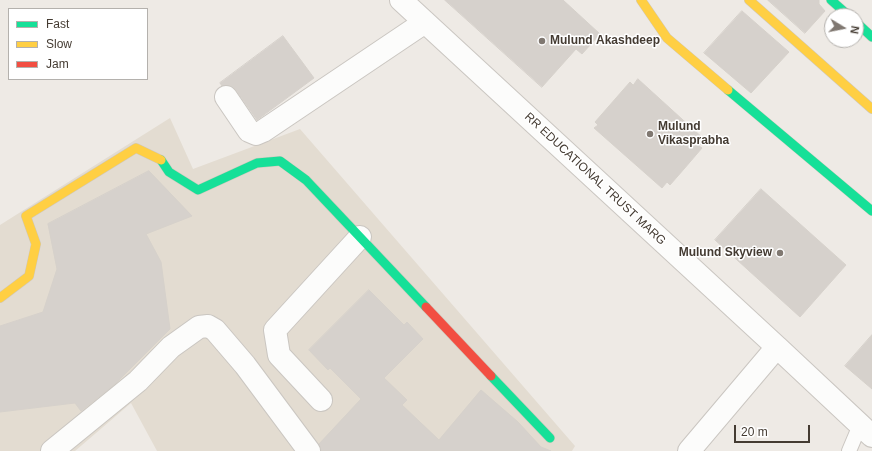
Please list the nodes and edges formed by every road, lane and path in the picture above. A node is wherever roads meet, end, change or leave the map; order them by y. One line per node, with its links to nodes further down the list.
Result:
1 (401, 0): 6 (street, RR EDUCATIONAL TRUST MARG)
2 (641, 0): 11 (main road)
3 (749, 0): 10 (main road)
4 (831, 0): 5 (main road)
5 (840, 8)
6 (425, 22): 9 (street); 14 (street, RR EDUCATIONAL TRUST MARG)
7 (864, 30): 8 (main road)
8 (872, 37)
9 (226, 97)
10 (872, 109)
11 (872, 211)
12 (360, 237): 13 (main road); 15 (street); 17 (main road)
13 (0, 298)
14 (777, 347): 16 (street, RR EDUCATIONAL TRUST MARG); 20 (street)
15 (321, 400)
16 (866, 430): 21 (lane)
17 (550, 438)
18 (52, 451): 19 (street)
19 (309, 451)
20 (689, 451)
21 (849, 451)

